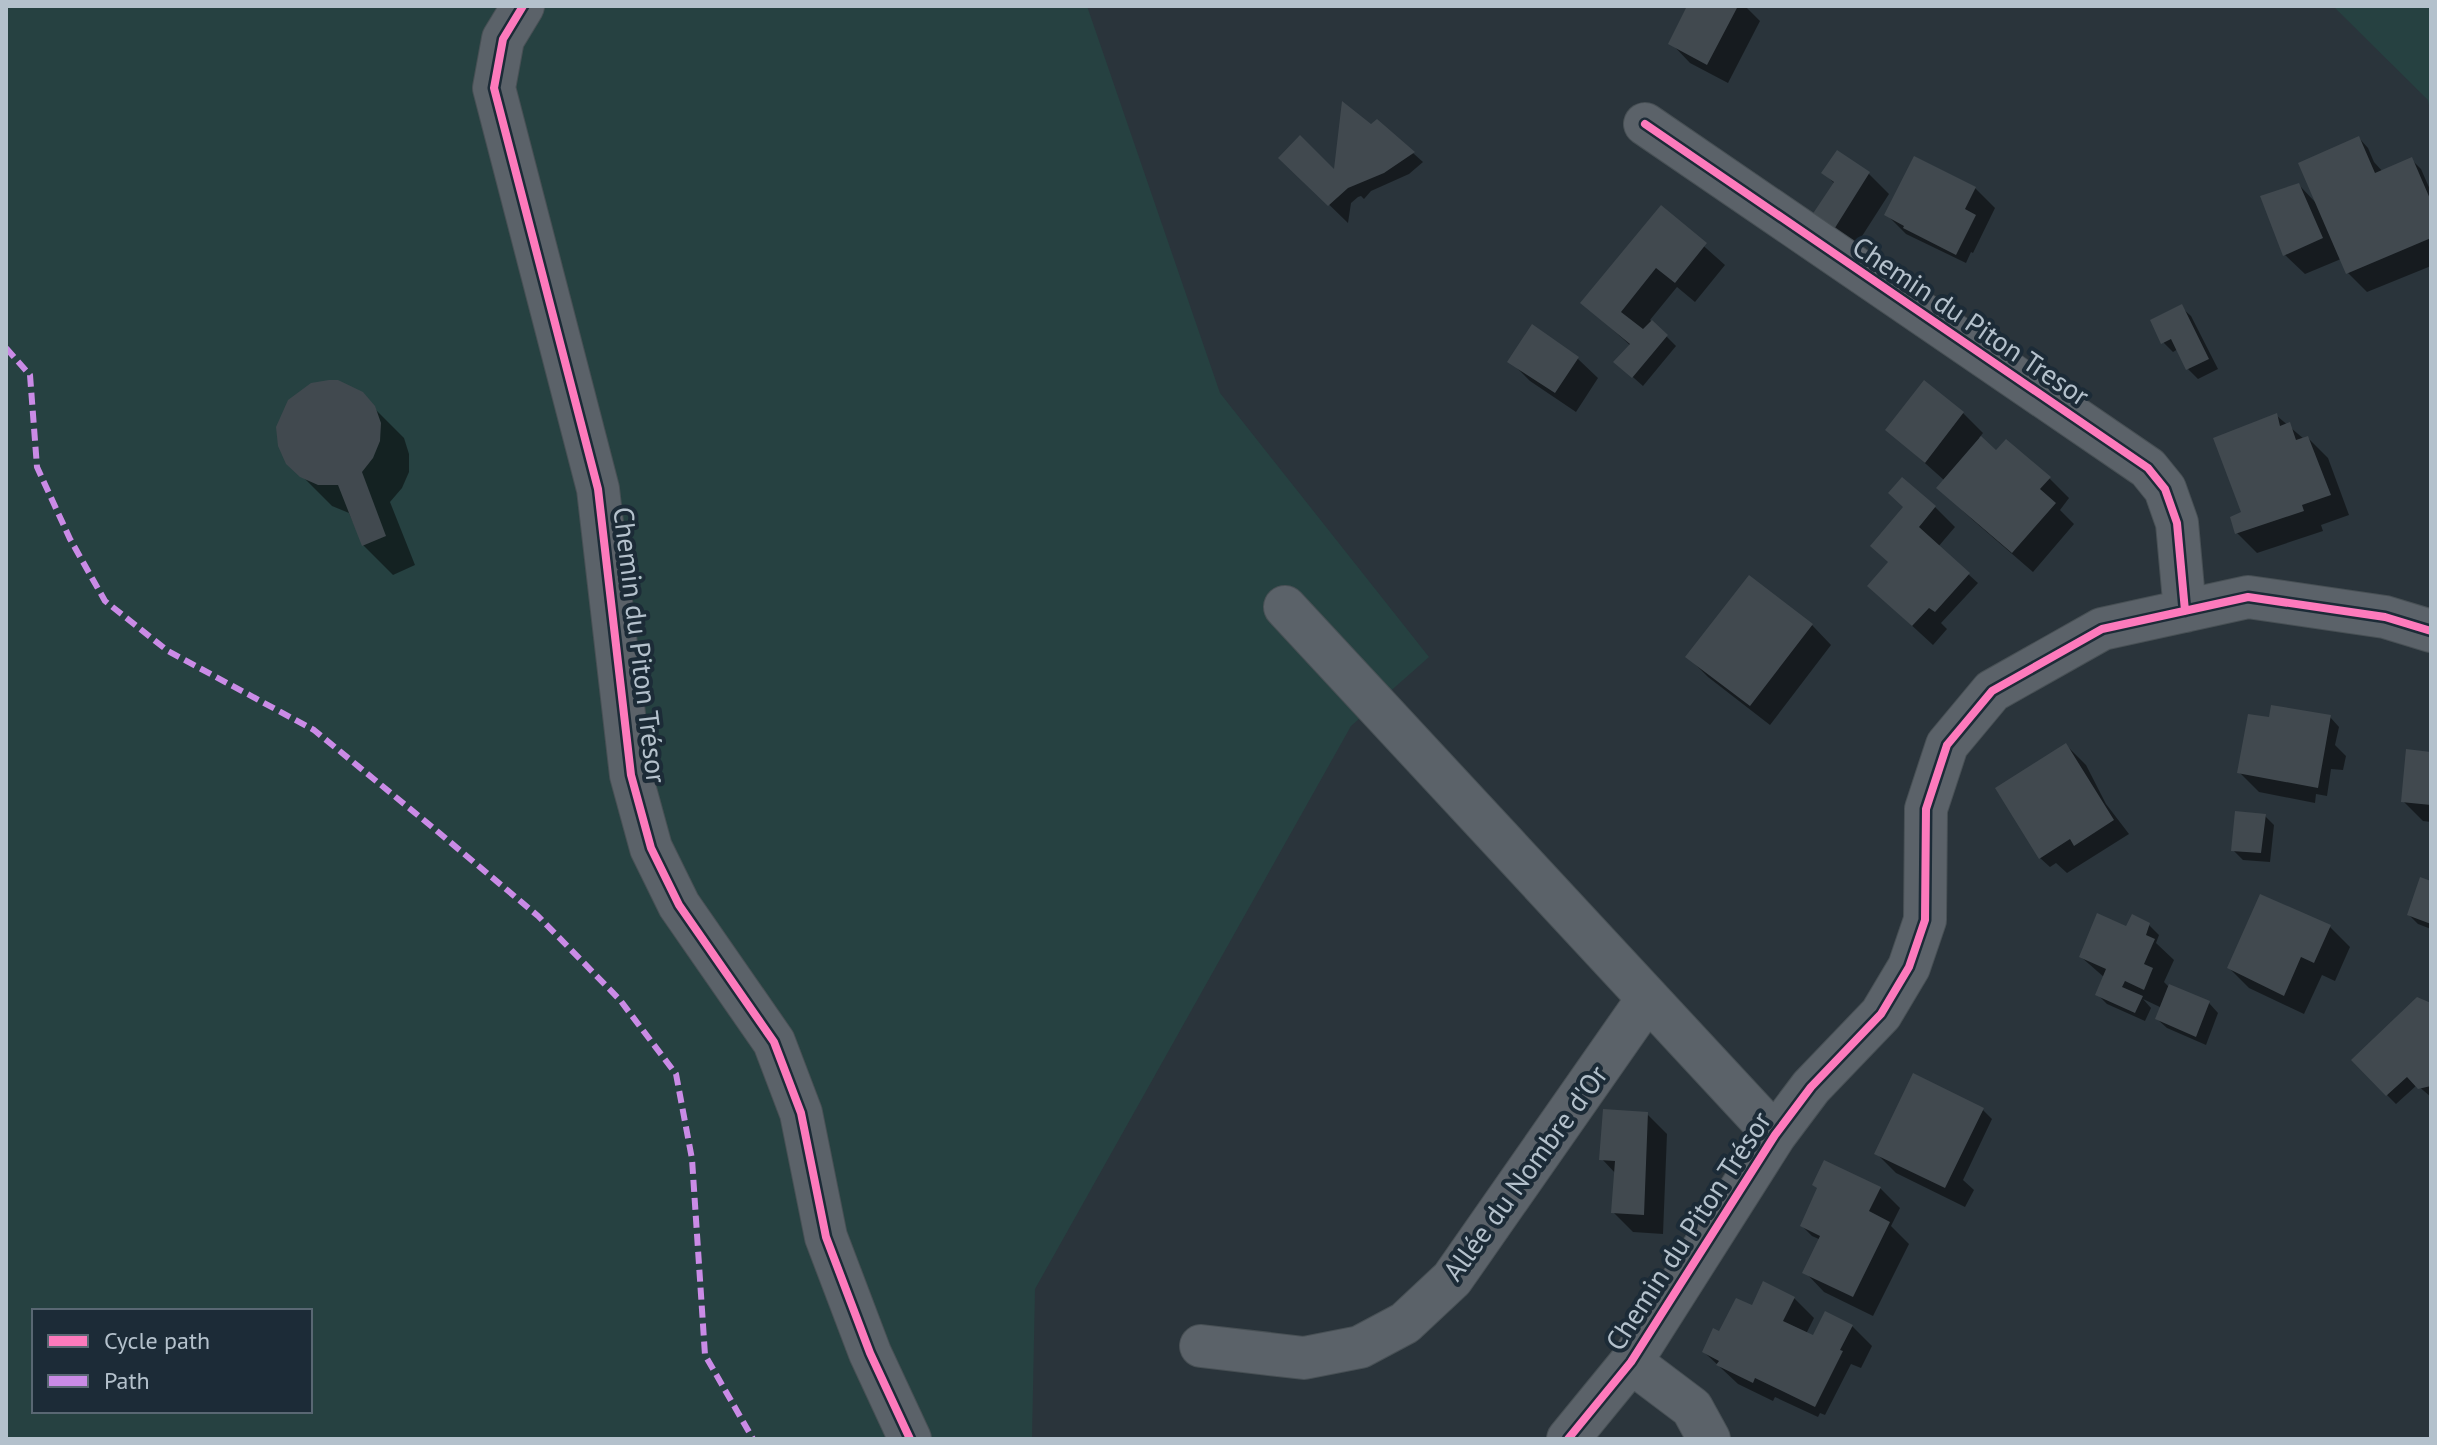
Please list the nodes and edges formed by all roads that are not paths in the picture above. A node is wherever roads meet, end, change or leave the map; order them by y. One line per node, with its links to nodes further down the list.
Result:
1 (523, 6): 10 (street, Chemin du Piton Trésor)
2 (1645, 124): 4 (street, Chemin du Piton Tresor)
3 (1285, 607): 6 (street)
4 (2185, 611): 5 (street, Chemin du Piton Trésor); 7 (street, Chemin du Piton Trésor)
5 (2431, 631)
6 (1648, 998): 7 (street); 8 (street, Allée du Nombre d'Or)
7 (1775, 1135): 9 (street, Chemin du Piton Trésor)
8 (1201, 1346)
9 (1631, 1362): 11 (street, Chemin du Piton Trésor); 12 (street, Chemin du Piton Trésor)
10 (910, 1439)
11 (1568, 1439)
12 (1709, 1439)

